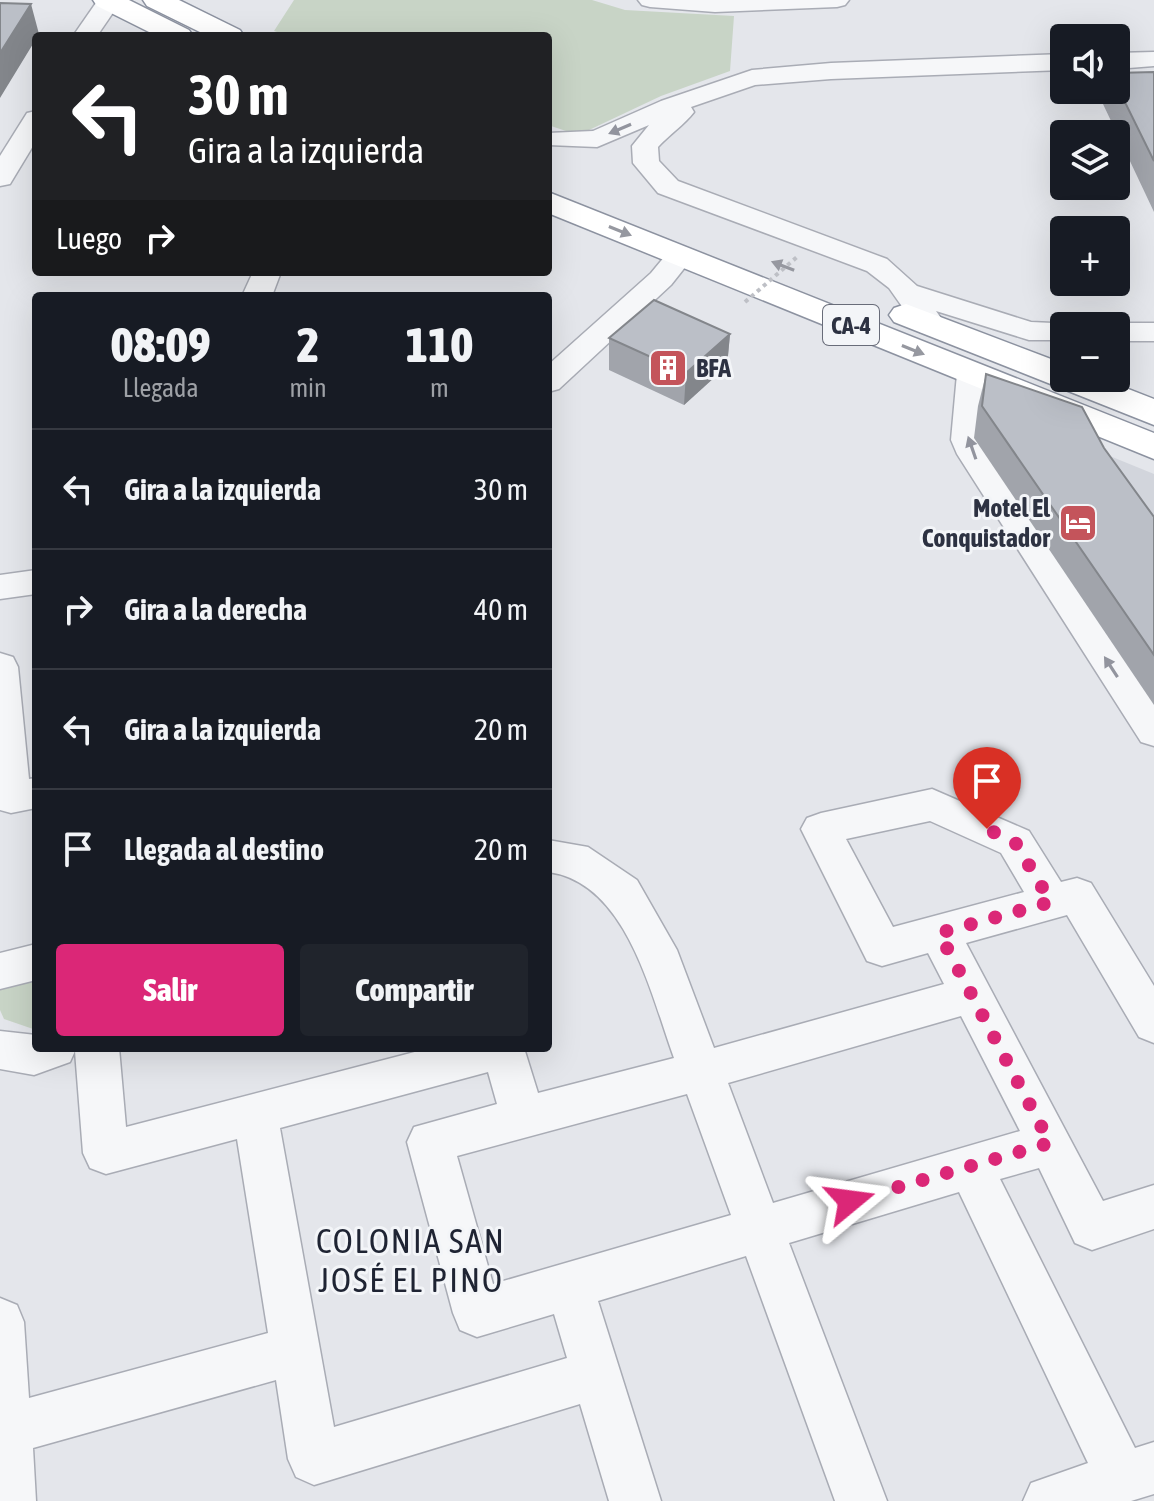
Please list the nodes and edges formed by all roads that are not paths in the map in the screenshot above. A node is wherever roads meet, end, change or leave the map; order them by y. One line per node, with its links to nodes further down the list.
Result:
1 (108, 0): 5 (street); 6 (highway)
2 (157, 0): 7 (highway)
3 (650, 0): 4 (street)
4 (837, 0)
5 (88, 32)
6 (171, 32)
7 (222, 32)
8 (1154, 59): 9 (street)
9 (1130, 60)
10 (1050, 77): 11 (street)
11 (718, 90): 13 (street, one-way to 13); 17 (street)
12 (32, 126): 16 (street)
13 (552, 149)
14 (552, 149): 17 (street)
15 (552, 149): 21 (highway, CA-4, one-way to 15)
16 (0, 178)
17 (668, 187): 20 (street)
18 (552, 204): 19 (highway, CA-4, one-way to 19)
19 (680, 256): 28 (highway, CA-4, one-way to 28); 29 (street)
20 (907, 292): 21 (street); 22 (street)
21 (931, 325): 27 (highway, CA-4)
22 (1029, 331): 23 (street); 26 (street)
23 (1050, 331)
24 (1130, 332): 25 (street)
25 (1154, 332)
26 (1050, 368)
27 (1050, 371)
28 (972, 374): 32 (highway, CA-4); 38 (street, one-way to 28)
29 (552, 378)
30 (1102, 392): 31 (highway, CA-4)
31 (1154, 413)
32 (1071, 414): 33 (highway, CA-4); 34 (street)
33 (1154, 447)
34 (1087, 450)
35 (32, 583): 36 (street)
36 (0, 587)
37 (0, 667): 39 (street)
38 (1154, 732)
39 (16, 797)
40 (552, 856): 52 (street)
41 (1051, 902): 42 (street); 42 (street); 46 (street)
42 (939, 933): 45 (street)
43 (32, 963): 44 (street)
44 (0, 971)
45 (971, 995): 52 (street); 55 (street)
46 (1154, 1024)
47 (0, 1050): 48 (street)
48 (43, 1052)
49 (97, 1052): 53 (street)
50 (487, 1052): 53 (street)
51 (503, 1052): 54 (street)
52 (701, 1071): 54 (street); 58 (street)
53 (255, 1114): 61 (street)
54 (524, 1118): 59 (street)
55 (1050, 1143): 56 (street); 57 (street)
56 (970, 1166): 58 (street); 64 (street)
57 (1154, 1207)
58 (760, 1227): 59 (street); 67 (street)
59 (569, 1285): 62 (street)
60 (0, 1322): 63 (street)
61 (296, 1350): 62 (street); 63 (street)
62 (596, 1374): 66 (street)
63 (6, 1430): 65 (street)
64 (1138, 1473): 68 (street)
65 (10, 1501)
66 (635, 1501)
67 (861, 1501)
68 (1049, 1501)

